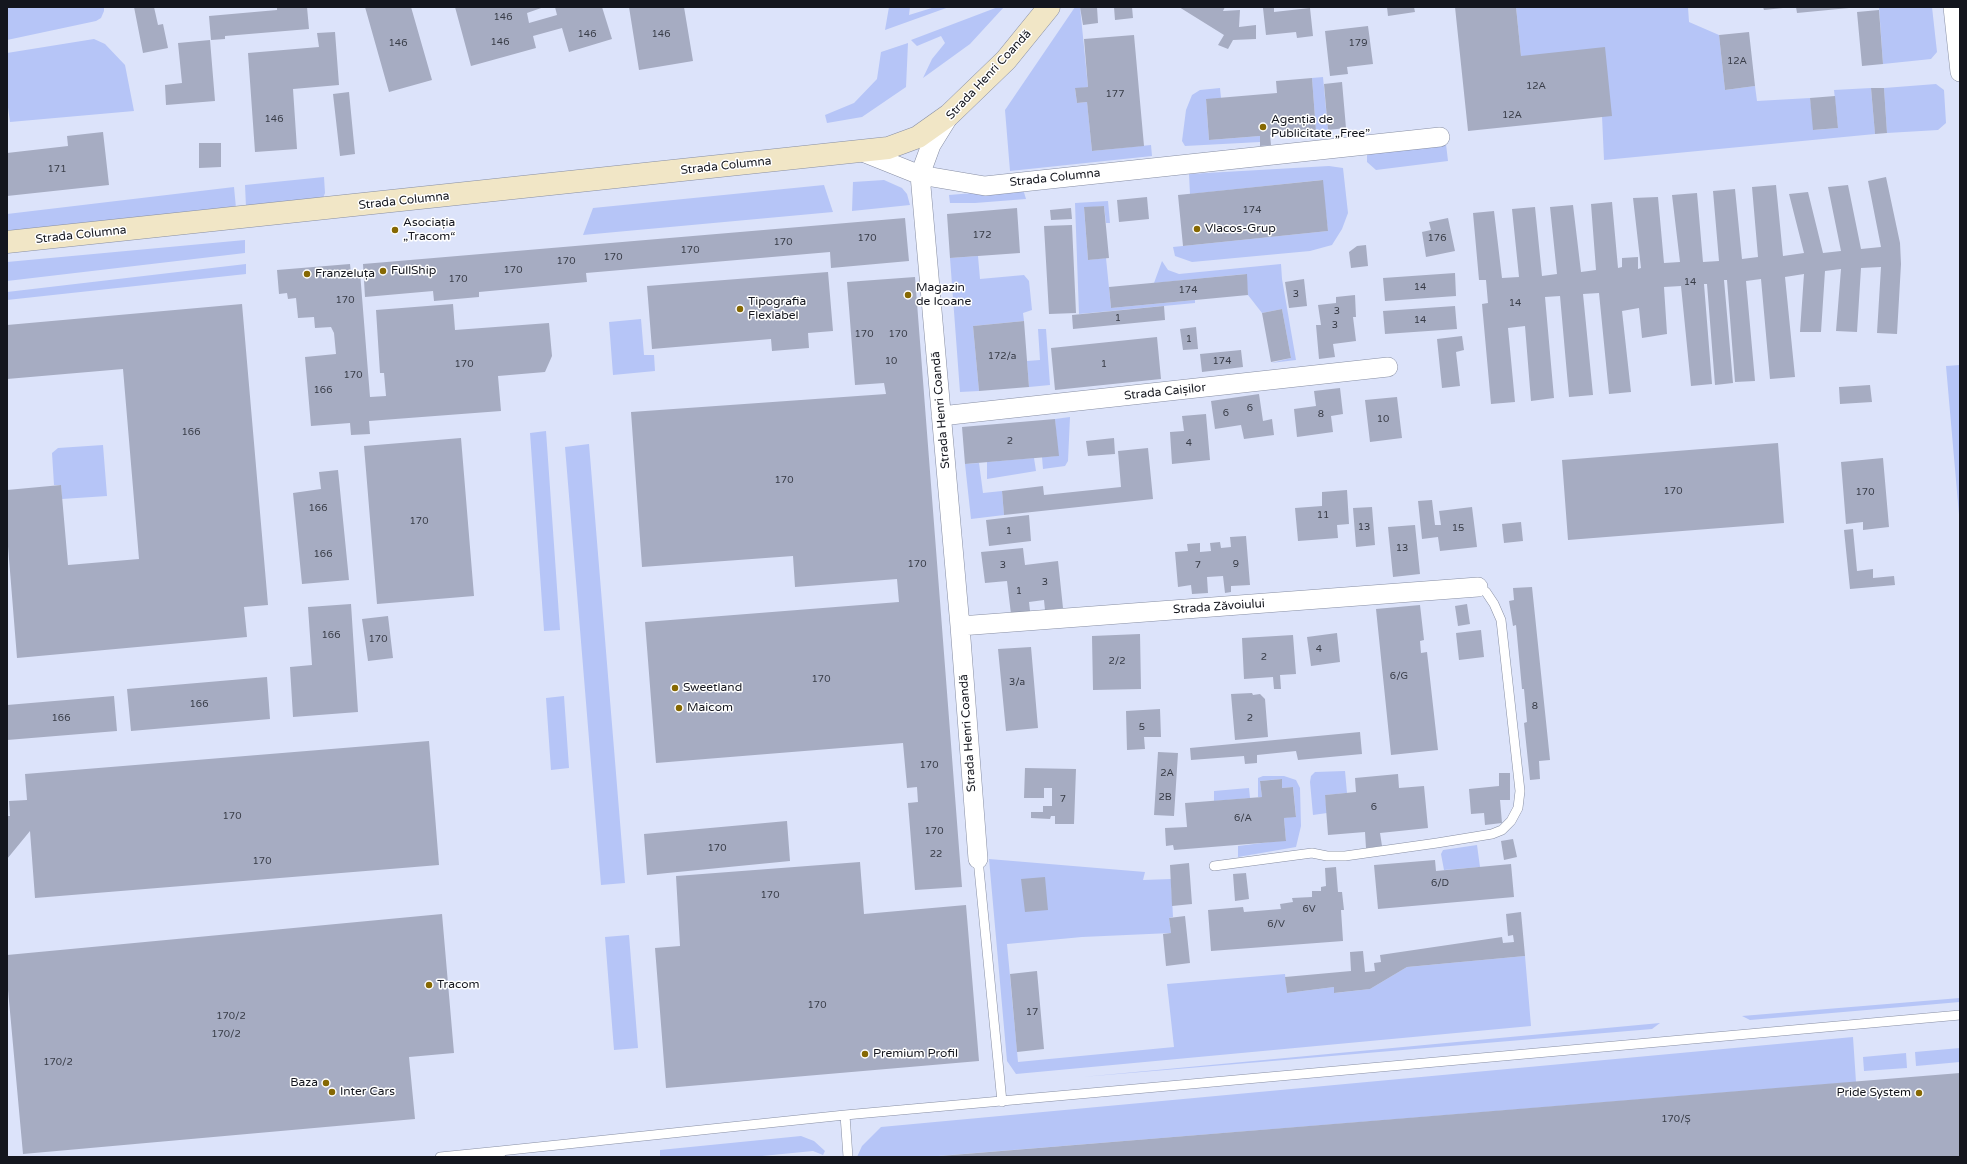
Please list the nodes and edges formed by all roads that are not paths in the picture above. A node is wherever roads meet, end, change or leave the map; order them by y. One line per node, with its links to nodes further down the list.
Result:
1 (1049, 7): 4 (main road, Strada Henri Coandă)
2 (1953, 7): 3 (street)
3 (1960, 72)
4 (949, 115): 6 (main road); 7 (street, Strada Henri Coandă)
5 (1440, 136): 7 (street, Strada Columna)
6 (860, 151): 7 (street, Strada Columna); 8 (main road, Strada Columna)
7 (920, 175): 10 (street, Strada Henri Coandă)
8 (7, 242)
9 (1388, 367): 10 (street, Strada Caișilor)
10 (941, 416): 12 (street, Strada Henri Coandă)
11 (1478, 587): 12 (street, Strada Zăvoiului); 14 (lane)
12 (960, 626): 13 (street, Strada Henri Coandă)
13 (978, 859): 16 (lane)
14 (1214, 866)
15 (1960, 1015): 16 (lane)
16 (1002, 1102): 17 (lane)
17 (845, 1115): 18 (lane); 20 (lane)
18 (501, 1154): 19 (lane)
19 (440, 1157)
20 (848, 1157)

